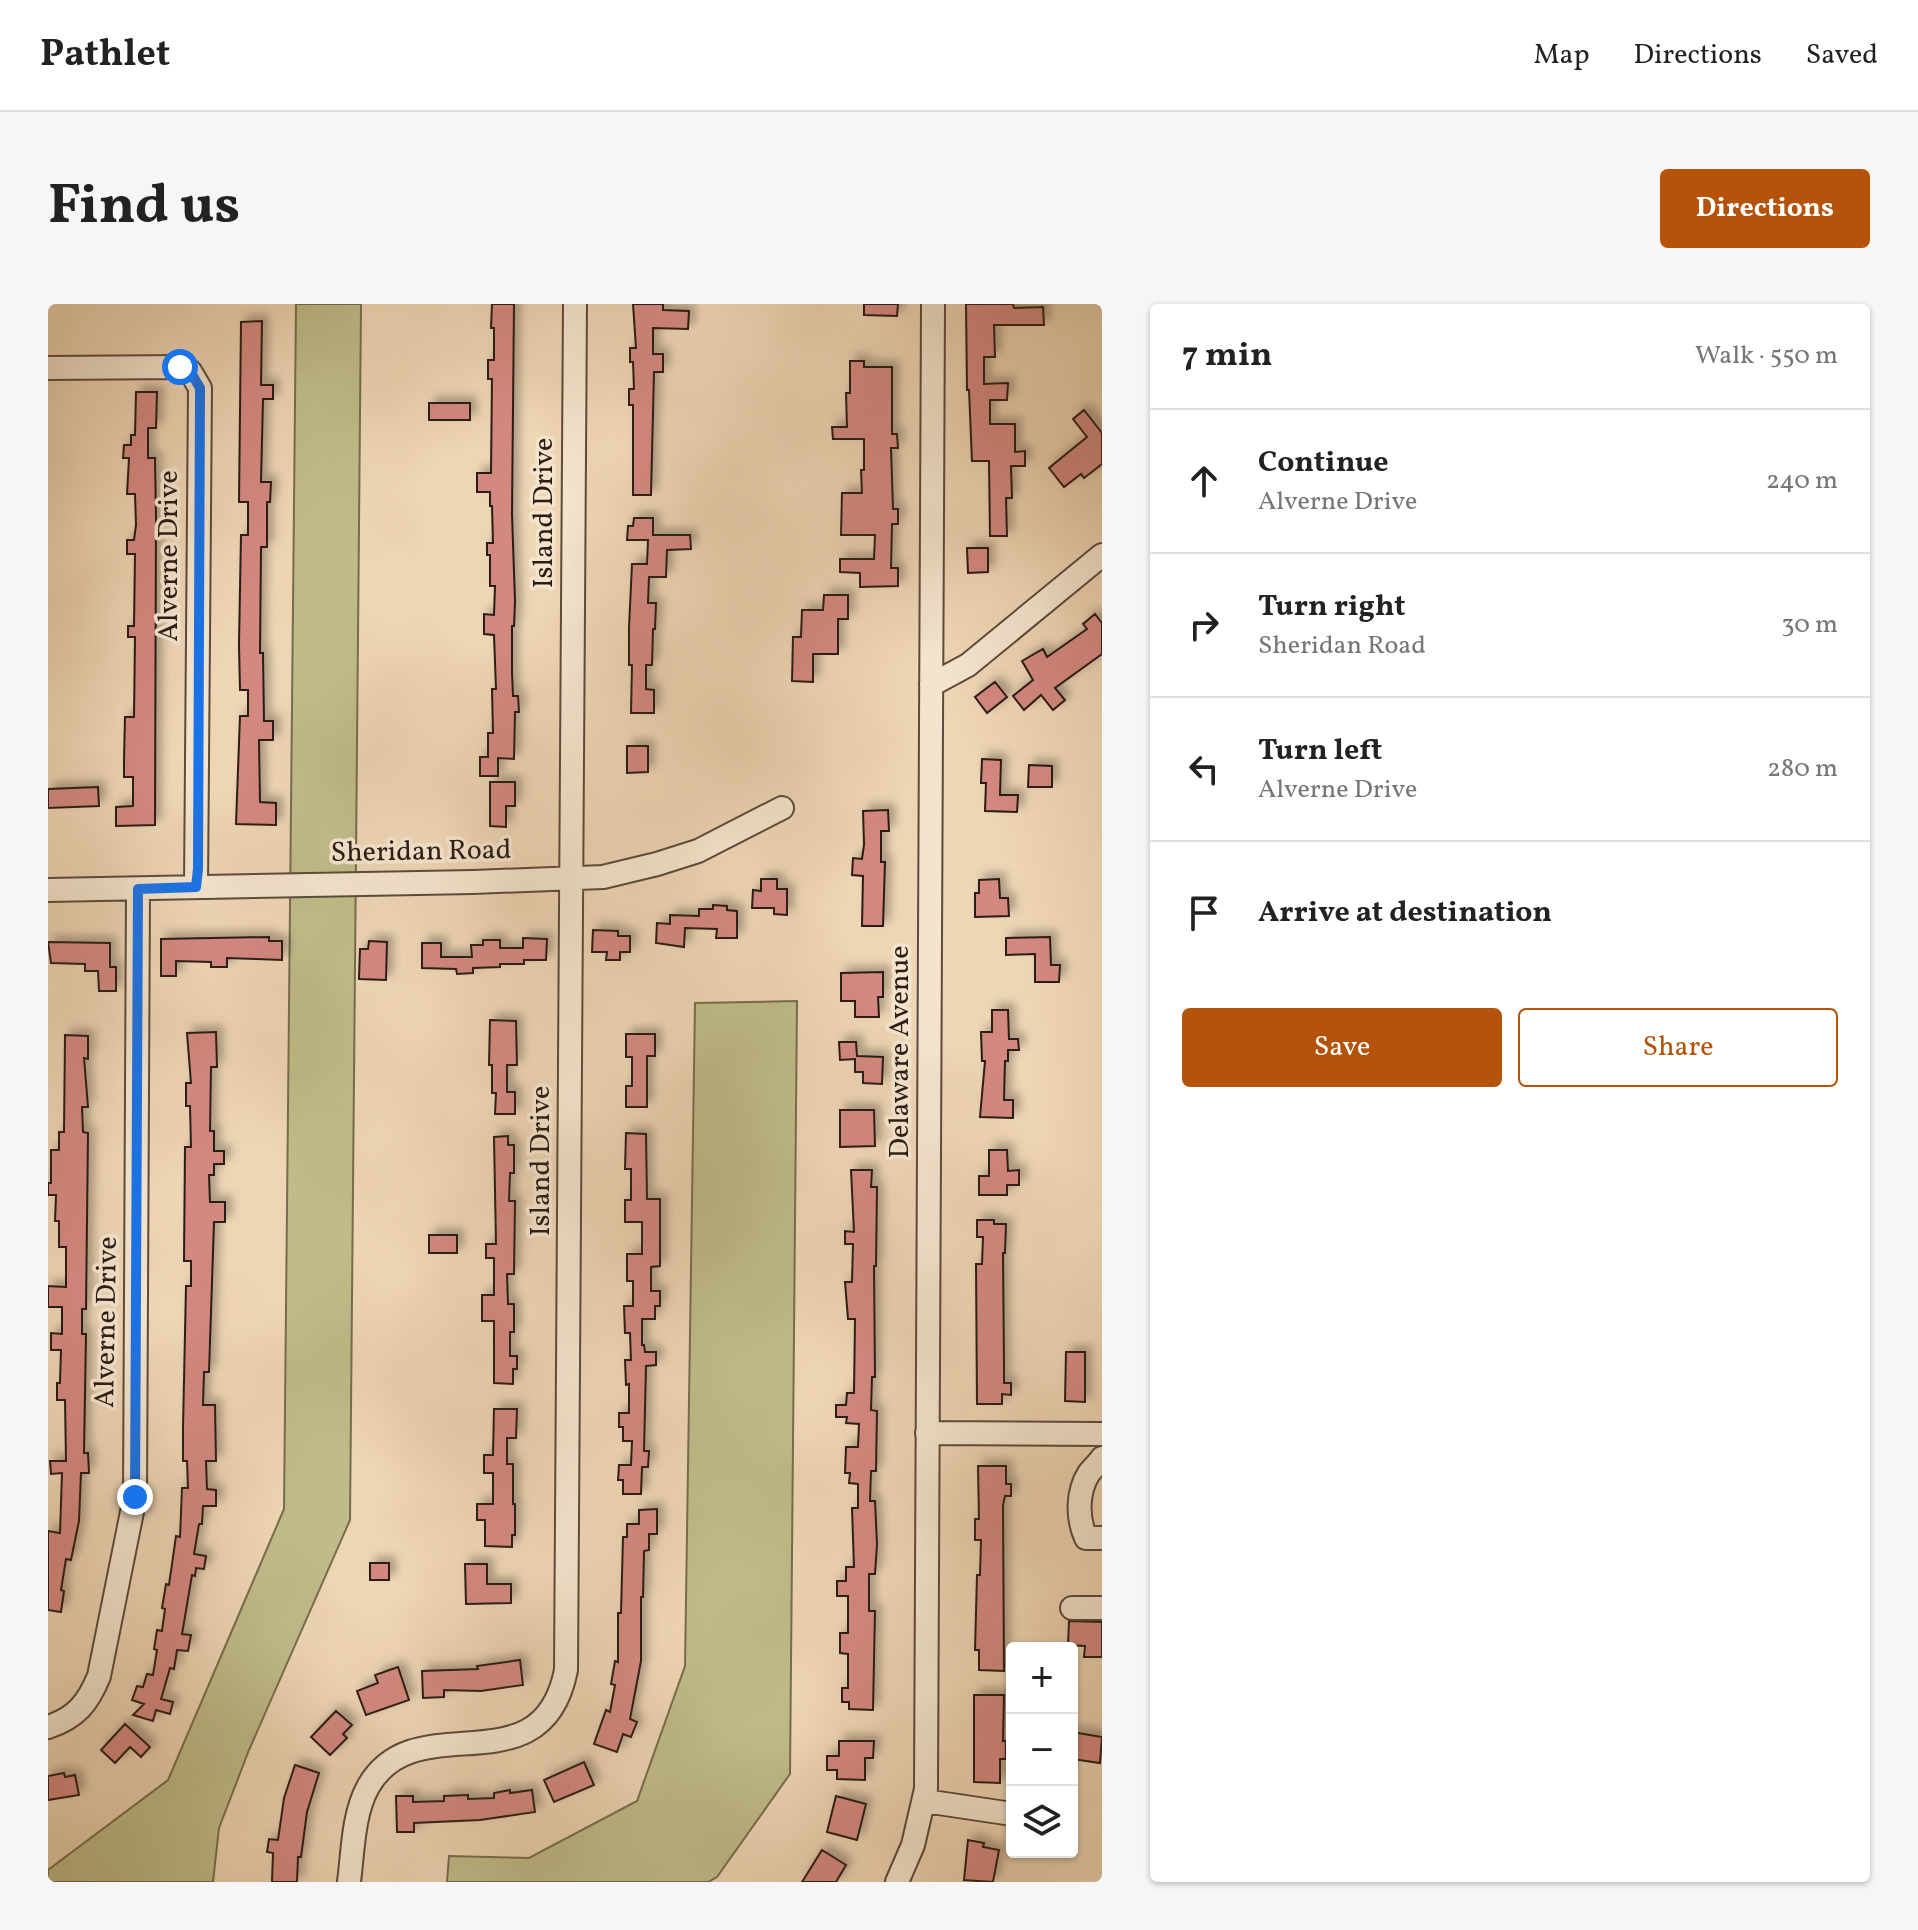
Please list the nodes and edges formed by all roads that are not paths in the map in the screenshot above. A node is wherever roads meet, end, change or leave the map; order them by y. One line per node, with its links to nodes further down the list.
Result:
1 (575, 304): 7 (street, Island Drive)
2 (933, 304): 5 (street, Delaware Avenue)
3 (48, 368): 8 (street, Alverne Drive)
4 (1102, 555): 5 (street)
5 (931, 685): 11 (street, Delaware Avenue)
6 (782, 808): 7 (street, Sheridan Road)
7 (572, 878): 8 (street, Sheridan Road); 20 (street, Island Drive)
8 (196, 887): 9 (street, Sheridan Road)
9 (138, 889): 10 (street, Sheridan Road); 17 (street, Alverne Drive)
10 (48, 890)
11 (927, 1433): 12 (street); 18 (street, Delaware Avenue)
12 (1102, 1434)
13 (1102, 1458): 14 (street)
14 (1102, 1538)
15 (1072, 1608): 16 (street)
16 (1102, 1608)
17 (48, 1727)
18 (925, 1801): 19 (street); 21 (street, Delaware Avenue)
19 (1006, 1813)
20 (349, 1882)
21 (897, 1882)

